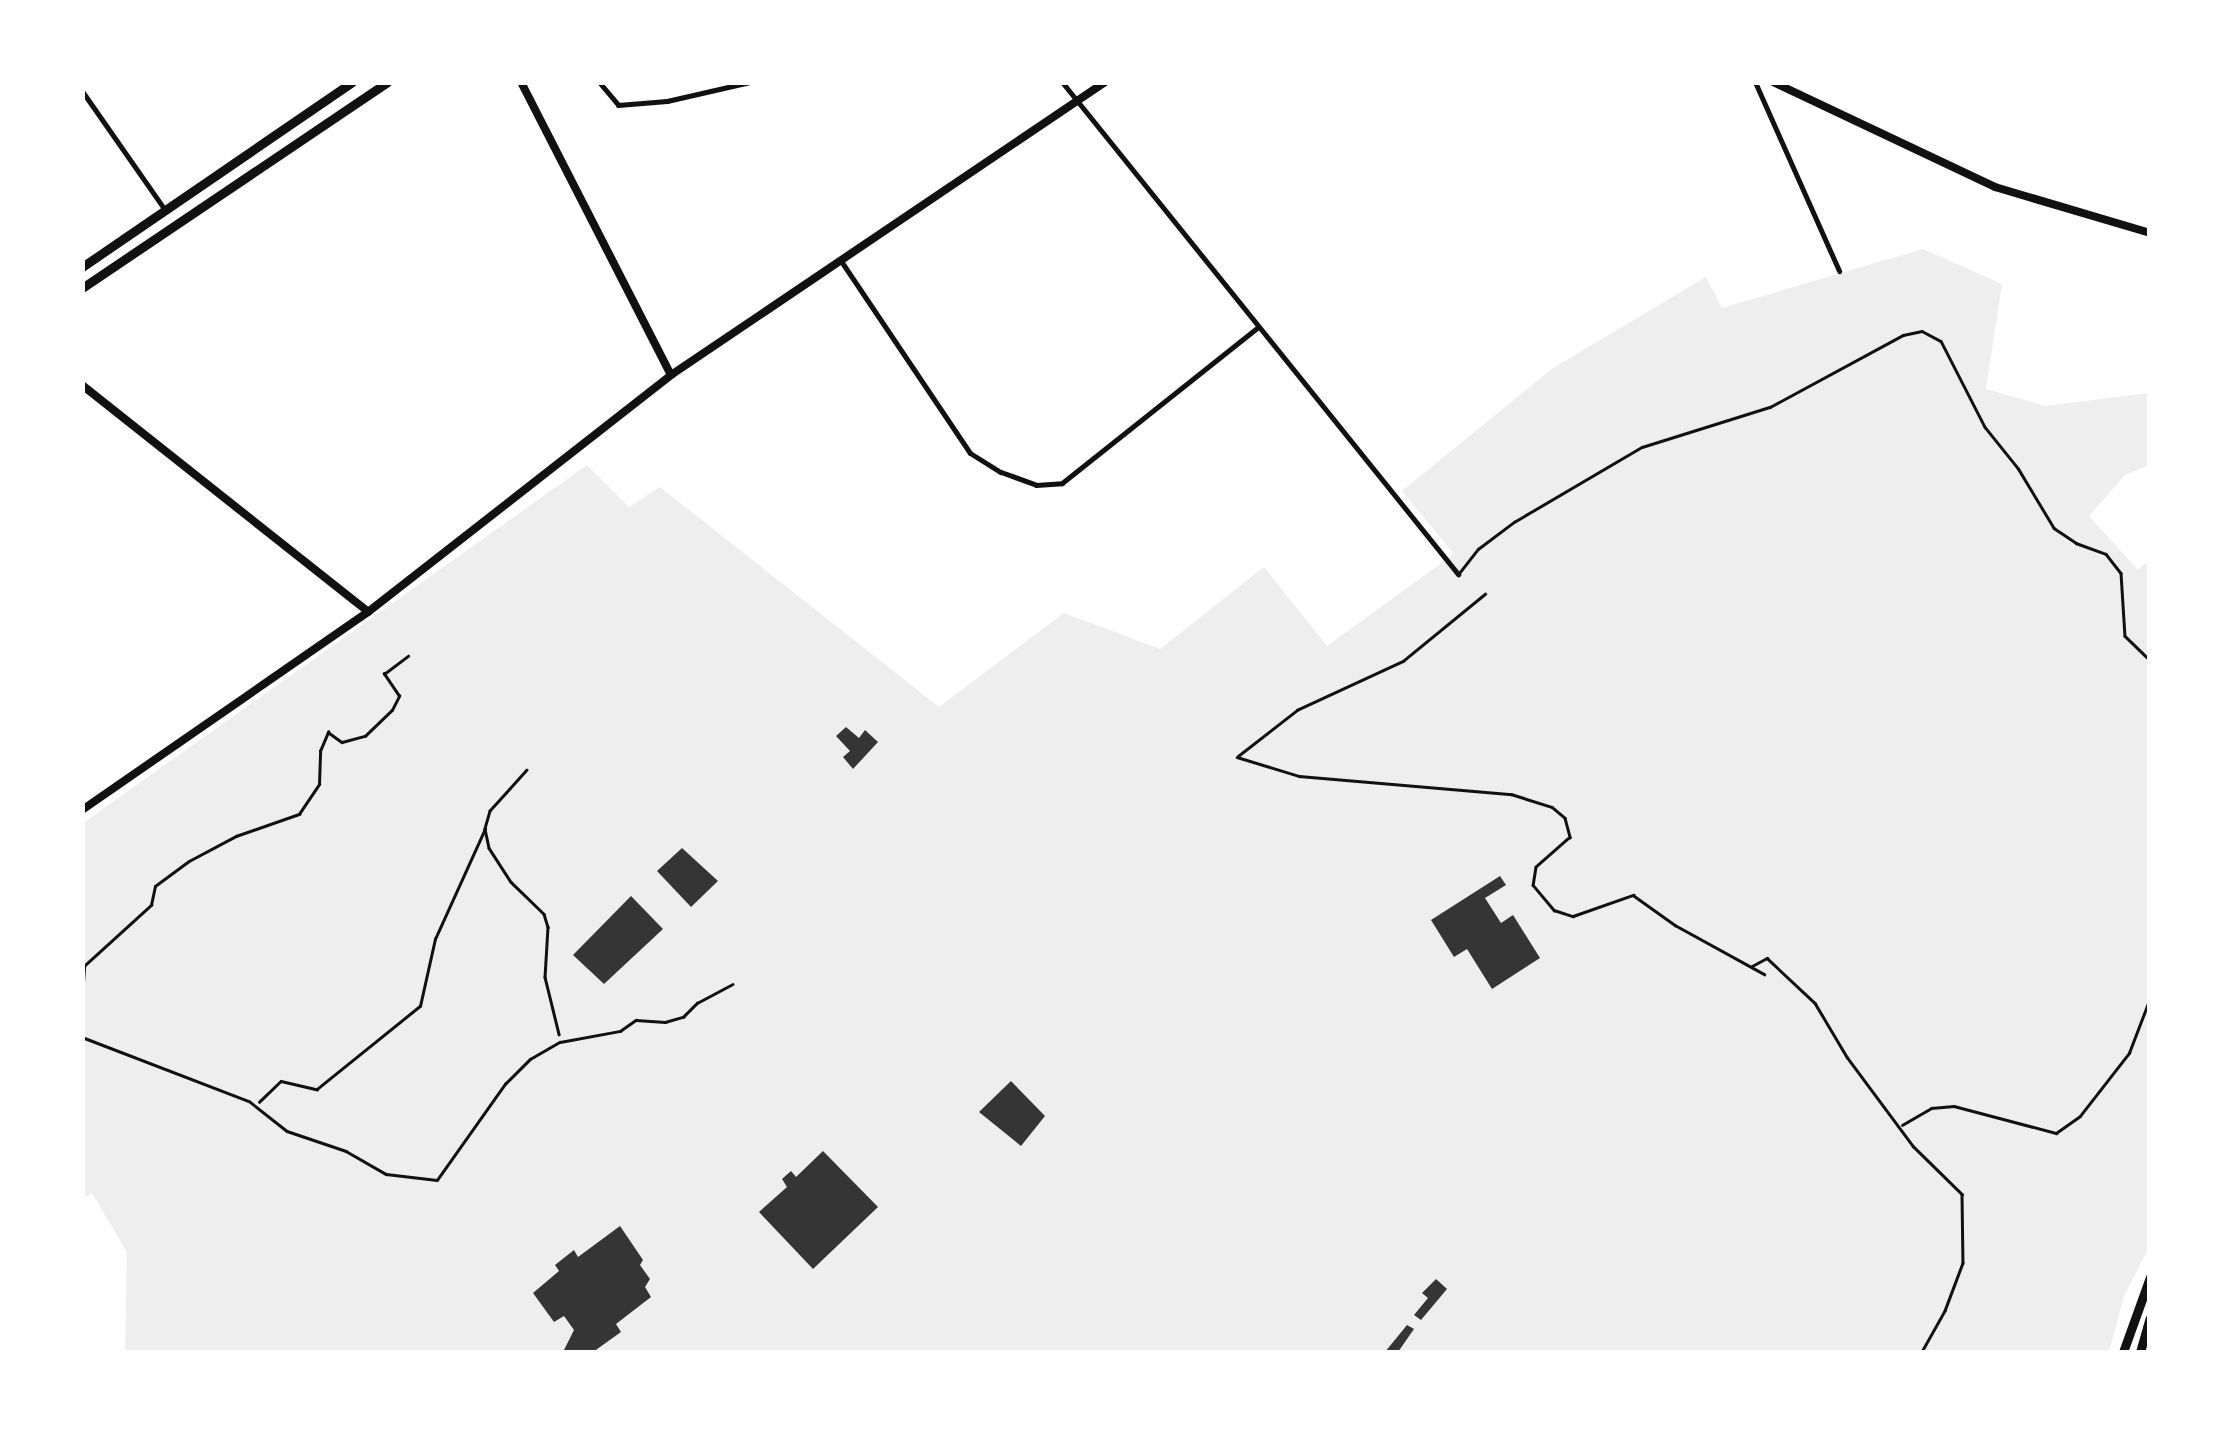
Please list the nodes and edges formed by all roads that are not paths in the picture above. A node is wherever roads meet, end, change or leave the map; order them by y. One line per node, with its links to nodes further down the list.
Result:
1 (352, 82): 12 (main road)
2 (387, 82): 17 (main road)
3 (521, 82): 19 (street)
4 (599, 82): 5 (street)
5 (750, 82)
6 (1062, 82): 11 (street)
7 (1105, 82): 11 (street)
8 (1755, 82): 16 (street)
9 (1772, 82): 13 (street)
10 (82, 92): 12 (street)
11 (1077, 101): 14 (street); 18 (street)
12 (165, 210): 15 (main road)
13 (2150, 233)
14 (840, 261): 18 (street); 19 (street)
15 (82, 267)
16 (1839, 271)
17 (82, 288)
18 (1258, 327): 21 (street)
19 (671, 375): 23 (street)
20 (82, 386): 23 (street)
21 (1458, 574): 25 (lane)
22 (1485, 594): 27 (lane)
23 (368, 612): 26 (street)
24 (408, 656): 30 (lane)
25 (2150, 660)
26 (82, 810)
27 (1752, 966): 28 (lane); 33 (lane)
28 (1764, 974)
29 (732, 984): 32 (lane)
30 (82, 997)
31 (2150, 998): 33 (lane)
32 (82, 1037)
33 (1901, 1126): 36 (lane)
34 (2150, 1277): 37 (main road)
35 (2150, 1318): 38 (main road)
36 (1922, 1352)
37 (2124, 1352)
38 (2140, 1352)

